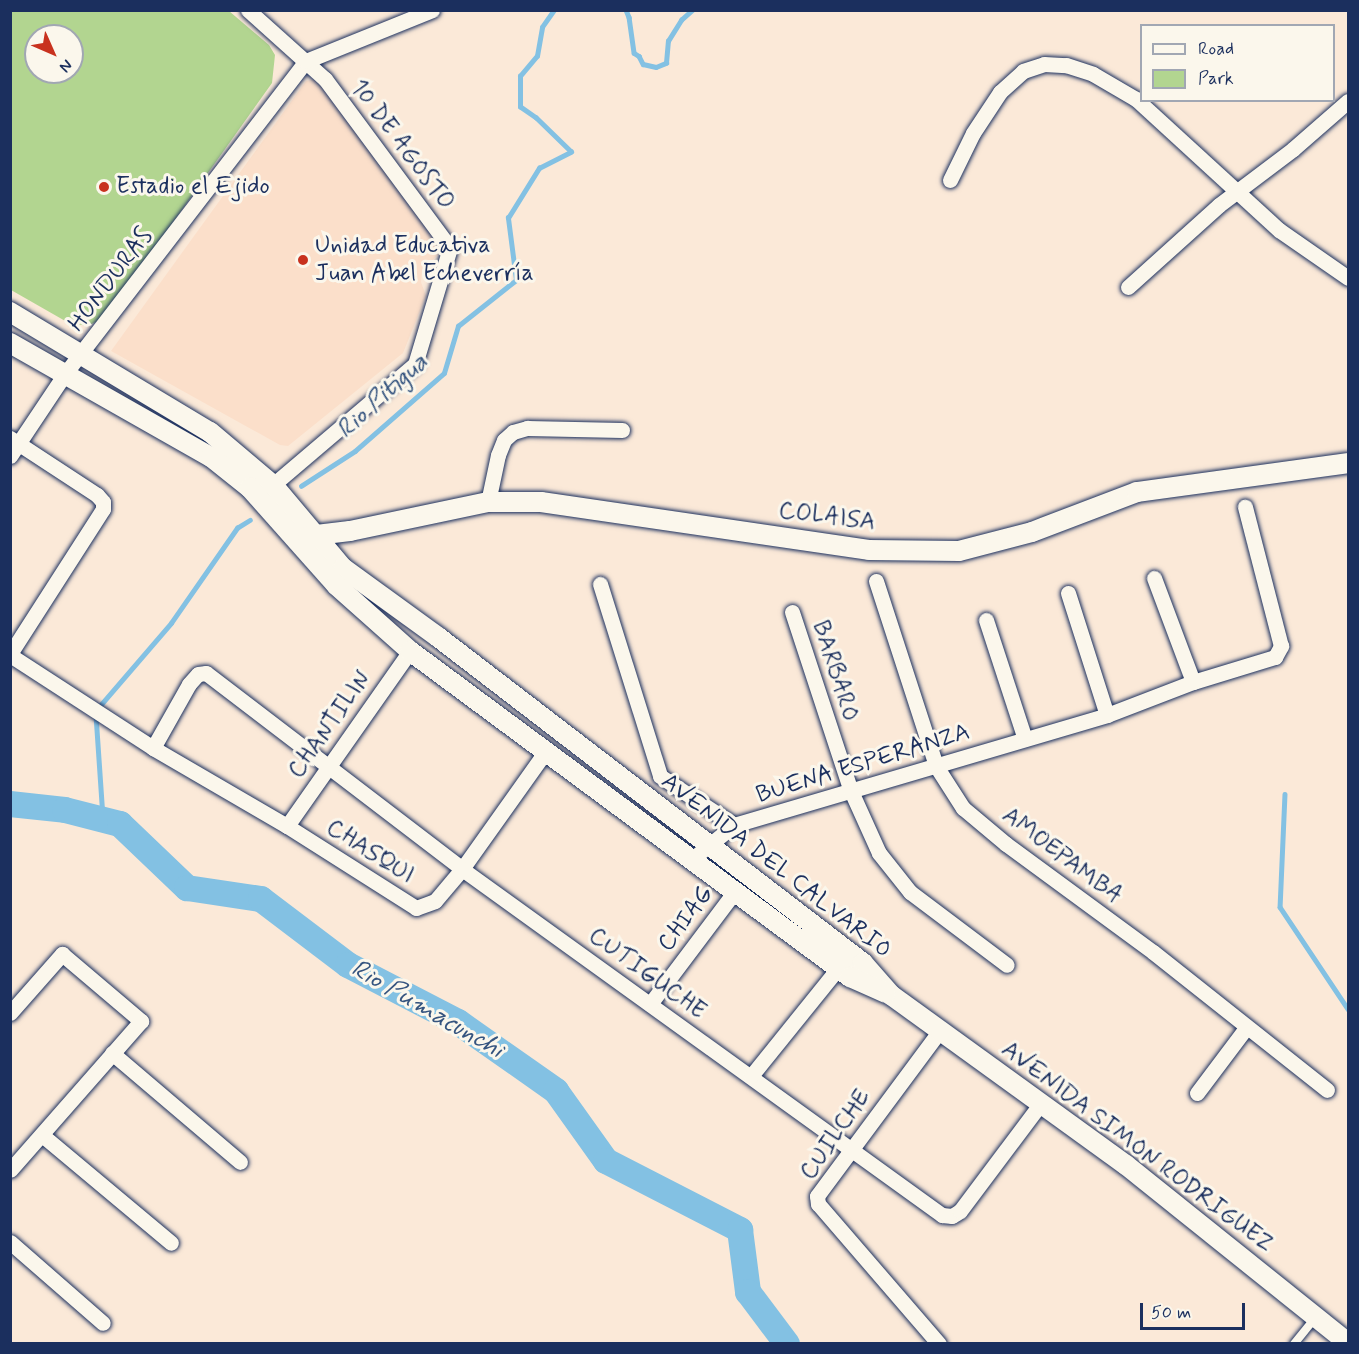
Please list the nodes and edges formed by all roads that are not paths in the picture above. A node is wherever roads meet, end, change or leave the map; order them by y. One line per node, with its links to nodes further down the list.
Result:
1 (248, 10): 3 (street, 10 DE AGOSTO)
2 (432, 10): 3 (street)
3 (306, 61): 11 (street, HONDURAS); 16 (street, 10 DE AGOSTO)
4 (1348, 100): 6 (street)
5 (950, 180): 6 (street)
6 (1236, 191): 7 (street); 8 (street)
7 (1348, 278)
8 (1128, 287)
9 (10, 312): 11 (street, AVENIDA DEL CALVARIO)
10 (10, 343): 12 (street, AVENIDA DEL CALVARIO)
11 (82, 354): 12 (street, HONDURAS); 16 (street, AVENIDA DEL CALVARIO)
12 (64, 375): 14 (street, HONDURAS); 20 (street, AVENIDA DEL CALVARIO)
13 (622, 430): 17 (street)
14 (13, 446): 28 (street)
15 (1348, 463): 17 (street, COLAISA)
16 (273, 485): 19 (street, AVENIDA DEL CALVARIO)
17 (488, 502): 19 (street, COLAISA)
18 (1245, 507): 29 (street, BUENA ESPERANZA)
19 (317, 534): 20 (street, COLAISA); 39 (street, AVENIDA DEL CALVARIO)
20 (292, 538): 27 (street, AVENIDA DEL CALVARIO)
21 (1154, 578): 29 (street)
22 (876, 581): 35 (street, AMOEPAMBA)
23 (600, 584): 37 (street, BUENA ESPERANZA)
24 (1068, 592): 30 (street)
25 (792, 612): 36 (street, BARBARO)
26 (986, 620): 31 (street)
27 (410, 651): 33 (street, AVENIDA DEL CALVARIO); 34 (street, CHANTILIN)
28 (10, 655): 32 (street, CHASQUI)
29 (1193, 682): 30 (street, BUENA ESPERANZA)
30 (1107, 715): 31 (street, BUENA ESPERANZA)
31 (1025, 739): 35 (street, BUENA ESPERANZA)
32 (153, 748): 34 (street, CUTIGUCHE); 38 (street, CHASQUI)
33 (546, 751): 40 (street, AVENIDA DEL CALVARIO); 41 (street, CHASQUI)
34 (328, 765): 38 (street, CHANTILIN); 41 (street, CUTIGUCHE)
35 (936, 766): 36 (street, BUENA ESPERANZA); 48 (street, AMOEPAMBA)
36 (851, 791): 37 (street, BUENA ESPERANZA); 43 (street, BARBARO)
37 (734, 825): 39 (street)
38 (287, 826): 41 (street, CHASQUI)
39 (709, 844): 40 (street); 45 (street, AVENIDA DEL CALVARIO)
40 (692, 859): 42 (street, AVENIDA DEL CALVARIO)
41 (462, 869): 46 (street, CUTIGUCHE)
42 (736, 890): 44 (street, AVENIDA DEL CALVARIO); 46 (street, CHIAG)
43 (1006, 965)
44 (838, 968): 45 (street, AVENIDA DEL CALVARIO); 51 (street)
45 (891, 995): 49 (street, AVENIDA SIMON RODRIGUEZ)
46 (650, 1004): 51 (street, CUTIGUCHE)
47 (10, 1013): 50 (street)
48 (1246, 1028): 52 (street, AMOEPAMBA); 53 (street)
49 (939, 1032): 54 (street, AVENIDA SIMON RODRIGUEZ); 56 (street, CUILCHE)
50 (112, 1053): 55 (street); 57 (street)
51 (752, 1076): 56 (street, CUTIGUCHE)
52 (1327, 1090)
53 (1197, 1093)
54 (1041, 1103): 56 (street, CUTIGUCHE); 61 (street, AVENIDA SIMON RODRIGUEZ)
55 (42, 1135): 58 (street); 60 (street)
56 (850, 1149): 64 (street, CUILCHE)
57 (240, 1162)
58 (10, 1170)
59 (10, 1242): 62 (street)
60 (171, 1243)
61 (1316, 1317): 63 (street, AVENIDA SIMON RODRIGUEZ); 65 (lane)
62 (103, 1323)
63 (1348, 1343)
64 (939, 1344)
65 (1294, 1344)

